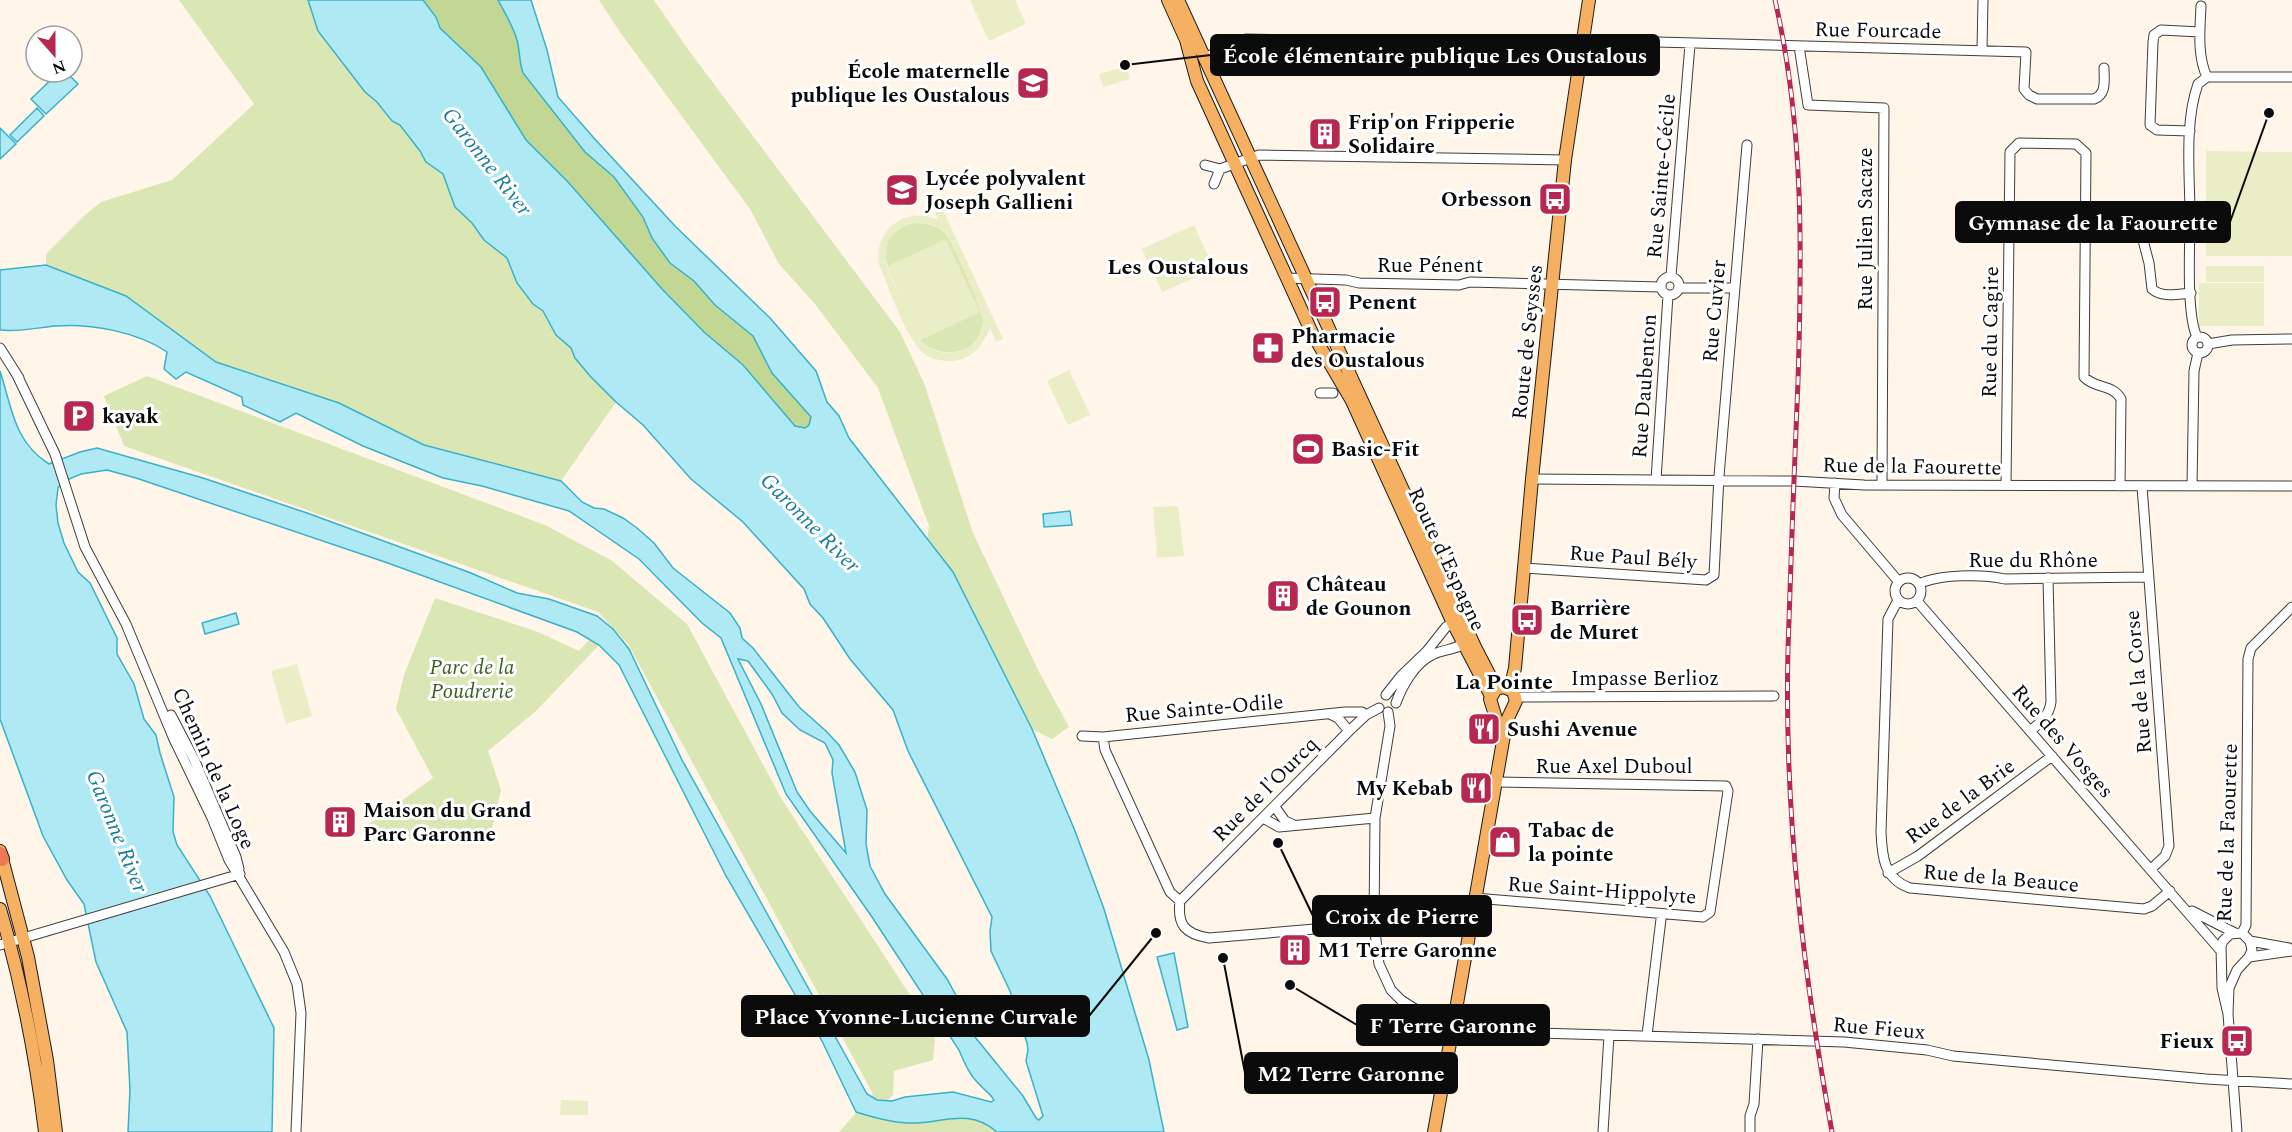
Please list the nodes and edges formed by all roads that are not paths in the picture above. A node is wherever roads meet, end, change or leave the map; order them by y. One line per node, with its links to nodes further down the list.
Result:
1 (1168, 0): 19 (main road, Route d'Espagne)
2 (1178, 0): 11 (main road, Route d'Espagne)
3 (1589, 0): 7 (main road, Route de Seysses)
4 (1983, 0): 10 (street)
5 (2201, 6): 6 (street)
6 (2200, 32): 13 (street); 15 (street)
7 (1582, 43): 8 (street, Rue Fourcade); 11 (street, Rue Fourcade); 18 (main road, Route de Seysses)
8 (1690, 44): 9 (street, Rue Fourcade); 24 (street, Rue Sainte-Cécile)
9 (1799, 46): 10 (street, Rue Fourcade); 44 (street, Rue Julien Sacaze)
10 (1982, 50): 12 (street, Rue Fourcade)
11 (1204, 58): 17 (main road, Route d'Espagne)
12 (2104, 68)
13 (2207, 77): 14 (street); 15 (street)
14 (2292, 77)
15 (2190, 131): 31 (street)
16 (1747, 145): 30 (street, Rue Cuvier)
17 (1249, 158): 18 (street); 19 (street); 26 (main road, Route d'Espagne)
18 (1565, 160): 27 (main road, Route de Seysses)
19 (1234, 163): 21 (street); 25 (main road, Route d'Espagne)
20 (1205, 165): 21 (street)
21 (1220, 169): 22 (street)
22 (1214, 184)
23 (2139, 225): 31 (street)
24 (1671, 276): 28 (street); 29 (street)
25 (1287, 278): 26 (street); 58 (main road, Route d'Espagne)
26 (1307, 280): 27 (street, Rue Pénent); 58 (main road, Route d'Espagne)
27 (1552, 284): 28 (street, Rue Pénent); 40 (main road, Route de Seysses)
28 (1660, 287): 32 (street)
29 (1679, 288): 30 (street); 32 (street)
30 (1734, 288): 42 (street, Rue Cuvier)
31 (2191, 293): 33 (street)
32 (1668, 295): 41 (street, Rue Daubenton)
33 (2197, 337): 35 (street); 37 (street)
34 (2292, 339): 35 (street)
35 (2208, 344): 37 (street)
36 (0, 348): 86 (street, Chemin de la Loge)
37 (2198, 353): 48 (street)
38 (1320, 393): 39 (street)
39 (1333, 393)
40 (1532, 479): 41 (street, Rue de la Faourette); 50 (main road, Route de Seysses)
41 (1656, 480): 42 (street, Rue de la Faourette)
42 (1719, 481): 43 (street, Rue de la Faourette); 50 (street, Rue Paul Bély)
43 (1834, 483): 44 (street, Rue de la Faourette); 53 (street)
44 (1882, 485): 45 (street, Rue de la Faourette)
45 (2006, 485): 46 (street, Rue de la Faourette); 46 (street, Rue du Cagire)
46 (2120, 486): 47 (street, Rue de la Faourette)
47 (2142, 486): 48 (street, Rue de la Faourette); 51 (street, Rue de la Corse)
48 (2192, 486): 49 (street, Rue de la Faourette)
49 (2292, 486)
50 (1524, 568): 60 (main road, Route de Seysses)
51 (2148, 577): 52 (street, Rue du Rhône); 84 (street, Rue de la Corse)
52 (2048, 578): 54 (street, Rue du Rhône); 72 (street)
53 (1899, 582): 54 (street); 55 (street)
54 (1919, 584): 56 (street)
55 (1898, 600): 56 (street); 85 (street)
56 (1917, 601): 72 (street, Rue des Vosges)
57 (2292, 607): 94 (street, Rue de la Faourette)
58 (1459, 623): 59 (main road, Route d'Espagne); 61 (street)
59 (1468, 641): 60 (main road, Route d'Espagne); 62 (main road, Route d'Espagne); 64 (street)
60 (1509, 691): 62 (main road); 63 (street, Impasse Berlioz); 67 (main road)
61 (1386, 695): 64 (street); 65 (street)
62 (1491, 696): 66 (main road)
63 (1774, 696)
64 (1396, 703): 68 (street)
65 (1379, 708): 68 (street); 70 (street, Rue de l'Ourcq)
66 (1494, 709): 67 (main road); 75 (main road)
67 (1511, 711): 75 (main road)
68 (1388, 712): 81 (street, Rue Fieux)
69 (1330, 714): 70 (street, Rue Sainte-Odile); 71 (street); 74 (street, Rue Sainte-Odile)
70 (1366, 715): 71 (street, Rue de l'Ourcq)
71 (1349, 731): 79 (street, Rue de l'Ourcq)
72 (2030, 731): 76 (street, Rue des Vosges)
73 (1082, 736): 74 (street, Rue Sainte-Odile)
74 (1103, 737): 89 (street)
75 (1503, 741): 77 (main road)
76 (2052, 756): 84 (street, Rue des Vosges); 85 (street, Rue de la Brie)
77 (1496, 782): 78 (street, Rue Axel Duboul); 88 (main road)
78 (1728, 791): 88 (street, Rue Saint-Hippolyte)
79 (1275, 807): 80 (street, Rue de l'Ourcq); 82 (street)
80 (1263, 818): 82 (street); 89 (street, Rue de l'Ourcq)
81 (1375, 818): 82 (street); 93 (street, Rue Fieux)
82 (1292, 824)
83 (1, 855): 95 (main road)
84 (2151, 869): 87 (street, Rue des Vosges)
85 (1888, 873): 87 (street, Rue de la Beauce)
86 (240, 874): 95 (street); 110 (street, Chemin de la Loge)
87 (2170, 891): 90 (street, Rue des Vosges)
88 (1475, 898): 102 (main road)
89 (1180, 901): 93 (street)
90 (2183, 905): 94 (street, Rue des Vosges); 99 (street, Rue des Vosges)
91 (0, 909): 97 (main road)
92 (1661, 919): 104 (street)
93 (1374, 924): 102 (street, Rue Fieux)
94 (2238, 933): 96 (street, Rue des Vosges); 99 (street)
95 (24, 939): 97 (street); 109 (main road)
96 (2250, 941): 98 (street); 100 (street)
97 (5, 944): 108 (main road)
98 (2292, 950): 100 (street)
99 (2222, 952): 100 (street, Rue des Vosges); 101 (street)
100 (2246, 960): 101 (street)
101 (2228, 1014): 106 (street)
102 (1453, 1023): 103 (street, Rue Fieux); 111 (main road)
103 (1609, 1035): 104 (street, Rue Fieux); 112 (street)
104 (1647, 1035): 105 (street, Rue Fieux)
105 (1758, 1039): 106 (street, Rue Fieux); 113 (street)
106 (2232, 1080): 107 (street, Rue Fieux); 114 (street)
107 (2292, 1084)
108 (45, 1132)
109 (56, 1132)
110 (296, 1132)
111 (1434, 1132)
112 (1602, 1132)
113 (1750, 1132)
114 (2237, 1132)

